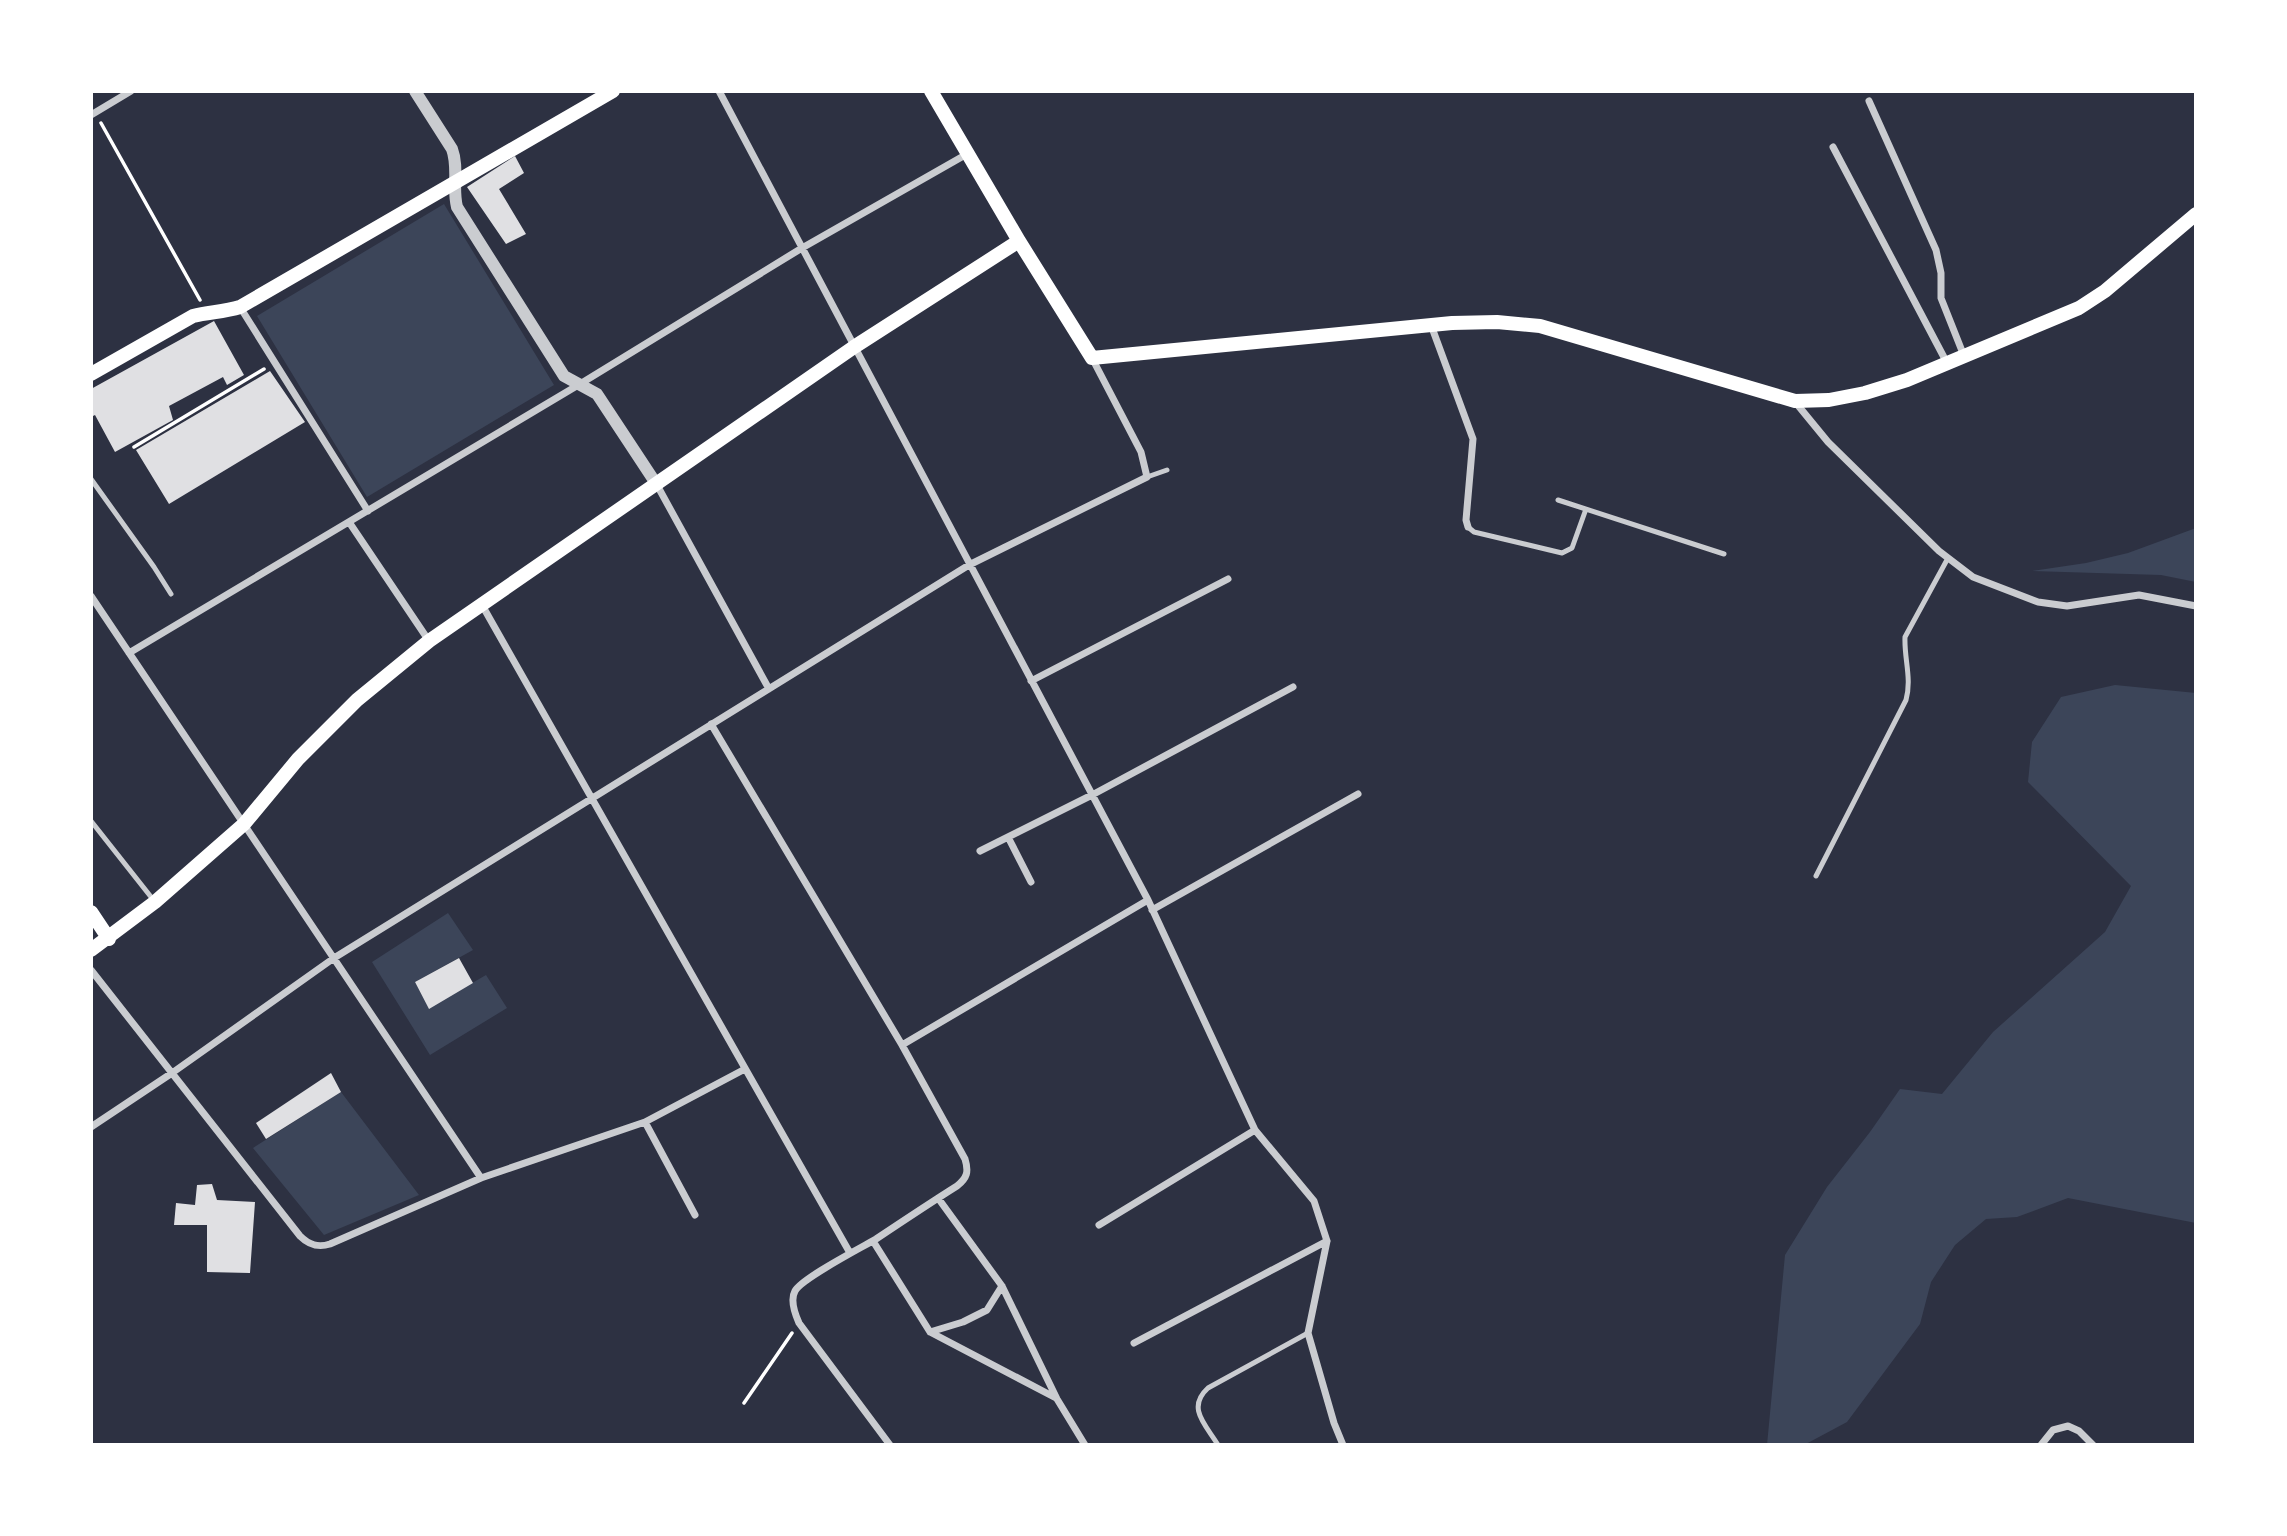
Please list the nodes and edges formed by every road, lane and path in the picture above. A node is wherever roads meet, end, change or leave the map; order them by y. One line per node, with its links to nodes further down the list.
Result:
1 (131, 91): 7 (street)
2 (415, 91): 10 (street)
3 (613, 91): 10 (main road)
4 (719, 91): 13 (street)
5 (931, 91): 9 (main road)
6 (1869, 101): 18 (street)
7 (93, 113): 15 (path)
8 (1833, 147): 21 (street)
9 (968, 153): 12 (main road); 13 (street)
10 (455, 181): 14 (main road); 23 (street)
11 (2196, 214): 18 (main road)
12 (1018, 241): 17 (main road); 19 (main road)
13 (802, 248): 17 (street); 23 (street)
14 (240, 307): 15 (main road); 20 (street)
15 (207, 312): 22 (main road)
16 (1431, 325): 19 (main road); 24 (main road); 35 (street)
17 (854, 347): 29 (main road); 38 (street)
18 (1964, 356): 21 (main road)
19 (1091, 358): 27 (street)
20 (275, 363): 25 (path); 33 (street)
21 (1947, 363): 24 (main road)
22 (91, 374)
23 (580, 384): 29 (street); 33 (street)
24 (1795, 401): 37 (street)
25 (134, 447)
26 (1167, 470): 27 (lane)
27 (1147, 477): 38 (street)
28 (91, 479): 30 (lane)
29 (657, 485): 42 (main road); 48 (street)
30 (94, 488): 40 (lane)
31 (1558, 500): 32 (lane)
32 (1586, 509): 35 (lane); 36 (lane)
33 (368, 511): 34 (street)
34 (349, 522): 44 (street); 45 (street)
35 (1468, 527)
36 (1724, 554)
37 (1948, 558): 43 (street); 57 (lane)
38 (969, 565): 46 (street); 48 (street)
39 (1228, 579): 46 (street)
40 (171, 594)
41 (91, 596): 45 (street)
42 (482, 605): 44 (main road); 52 (street)
43 (2196, 606)
44 (429, 641): 54 (main road)
45 (129, 653): 54 (street)
46 (1031, 681): 51 (street)
47 (1293, 687): 51 (street)
48 (768, 689): 49 (street)
49 (711, 724): 52 (street); 67 (street)
50 (1358, 794): 61 (street)
51 (1092, 795): 55 (street); 59 (street)
52 (592, 798): 65 (street); 68 (street)
53 (91, 821): 60 (lane)
54 (244, 824): 60 (main road); 65 (street)
55 (1008, 837): 56 (street); 58 (street)
56 (979, 852)
57 (1816, 876)
58 (1031, 882)
59 (1148, 901): 61 (street); 67 (street)
60 (155, 902): 63 (main road)
61 (1152, 909): 72 (street)
62 (91, 912): 63 (main road)
63 (109, 939): 64 (main road)
64 (91, 950)
65 (334, 958): 69 (street); 73 (street)
66 (91, 970): 69 (street)
67 (902, 1045): 74 (street)
68 (746, 1069): 70 (street); 79 (street)
69 (172, 1073): 71 (street); 73 (street)
70 (645, 1122): 73 (street); 75 (street)
71 (91, 1126)
72 (1255, 1130): 76 (street); 78 (street)
73 (481, 1178)
74 (938, 1198): 77 (street); 80 (street)
75 (695, 1214)
76 (1099, 1225)
77 (873, 1241): 79 (street); 82 (street)
78 (1327, 1241): 83 (street); 84 (street)
79 (850, 1252): 81 (street)
80 (1002, 1286): 82 (street); 85 (street)
81 (799, 1323): 86 (path); 87 (street)
82 (930, 1332): 85 (street)
83 (1308, 1333): 89 (lane); 90 (street)
84 (1134, 1343)
85 (1057, 1399): 88 (street)
86 (744, 1403)
87 (890, 1445)
88 (1085, 1445)
89 (1218, 1445)
90 (1343, 1445)
91 (2041, 1445): 92 (street)
92 (2093, 1445)

